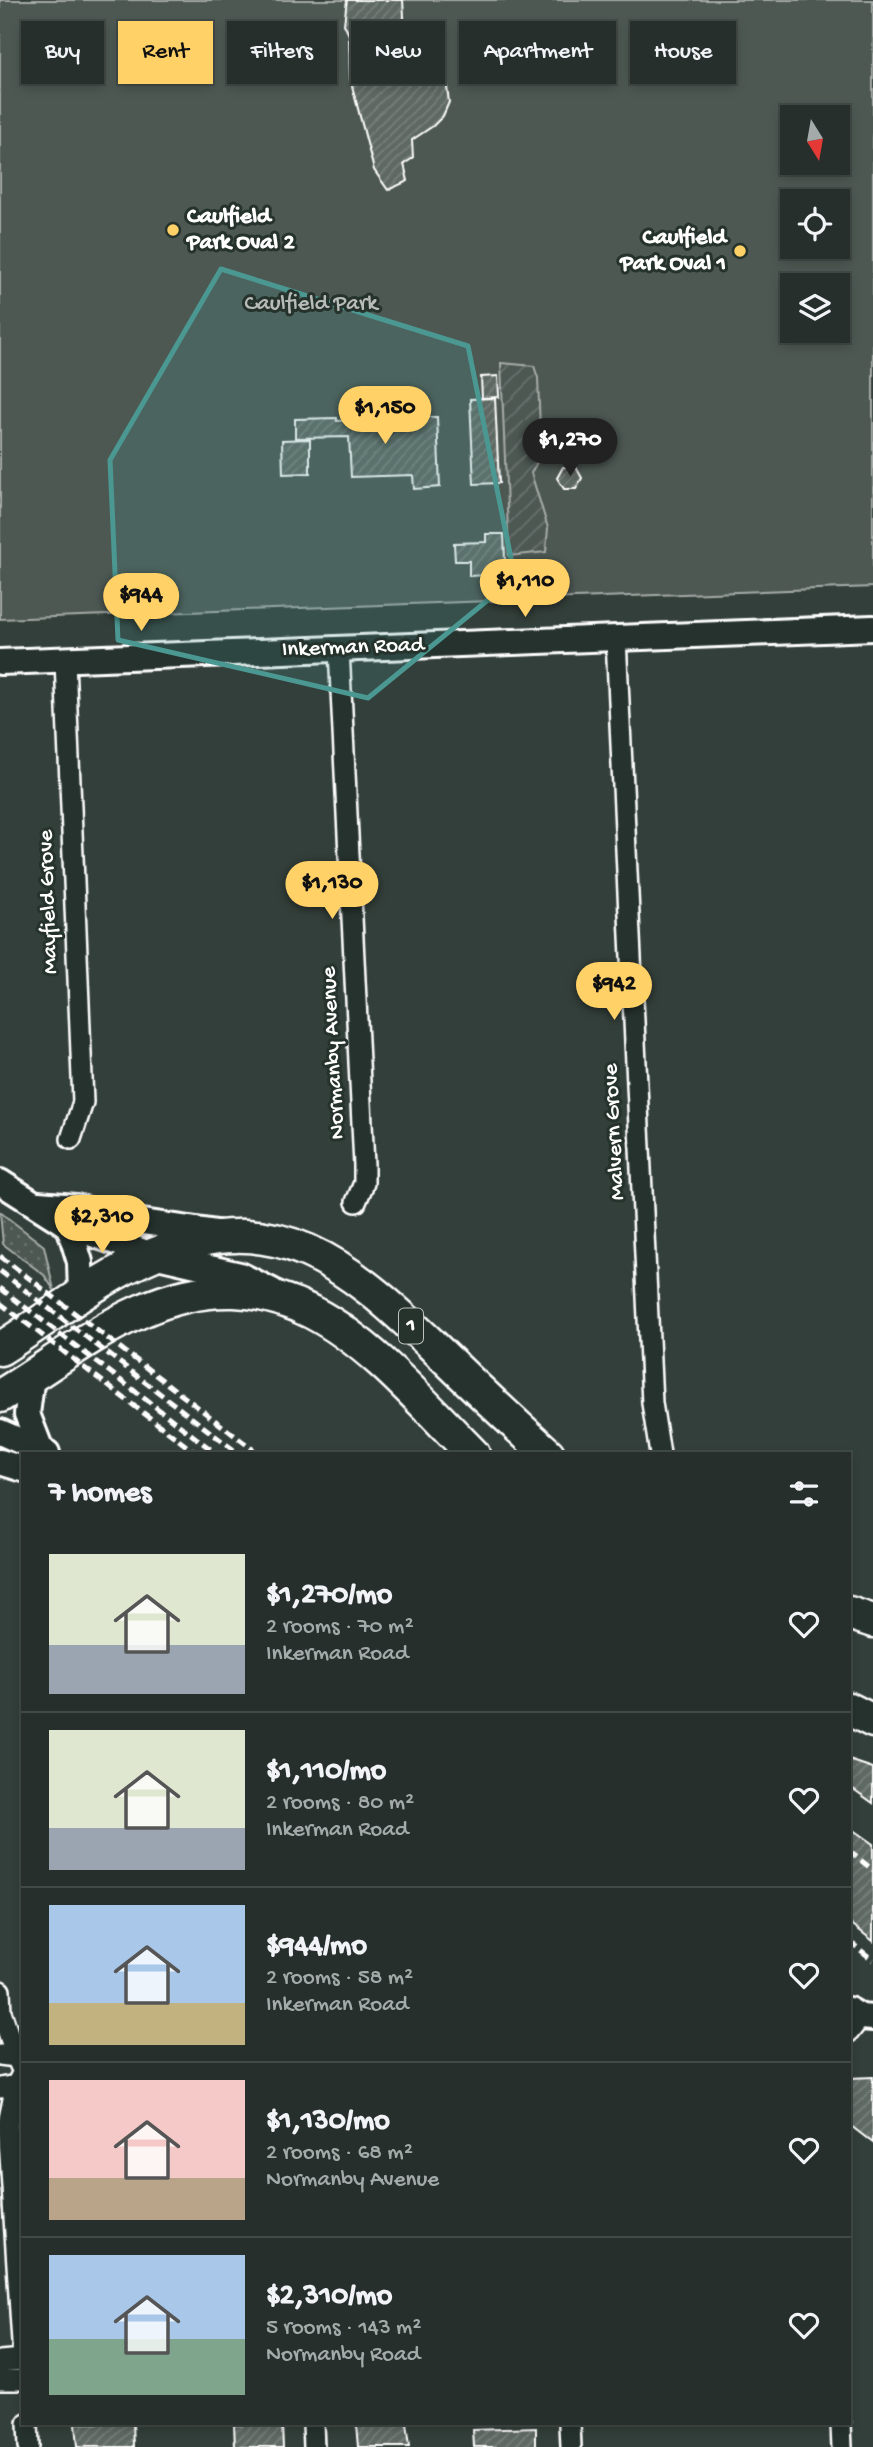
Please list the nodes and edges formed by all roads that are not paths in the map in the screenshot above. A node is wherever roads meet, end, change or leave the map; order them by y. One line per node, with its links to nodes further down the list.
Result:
1 (873, 628): 2 (street, Inkerman Road)
2 (617, 638): 3 (street, Inkerman Road); 22 (street, Malvern Grove)
3 (339, 649): 4 (street, Inkerman Road); 8 (street, Normanby Avenue)
4 (65, 660): 5 (street, Inkerman Road); 6 (street, Mayfield Grove)
5 (0, 662)
6 (71, 1139)
7 (0, 1182): 9 (street)
8 (356, 1202)
9 (38, 1203): 10 (street); 11 (street)
10 (69, 1226): 12 (street); 13 (street)
11 (251, 1237): 12 (highway, 1); 21 (highway, 1)
12 (153, 1255): 13 (highway, 1); 14 (street)
13 (81, 1296): 15 (highway, 1)
14 (304, 1307): 16 (highway, 1); 20 (highway, 1)
15 (0, 1349)
16 (32, 1376): 17 (highway, 1); 19 (street)
17 (0, 1396)
18 (0, 1432): 19 (street)
19 (46, 1452)
20 (470, 1452)
21 (546, 1452)
22 (660, 1452)
23 (0, 1462): 24 (street)
24 (21, 1468)
25 (851, 1614): 26 (highway)
26 (873, 1621)
27 (851, 1710): 28 (highway)
28 (873, 1721)
29 (0, 1991): 30 (street)
30 (1, 2015): 31 (street)
31 (14, 2058)
32 (14, 2085): 33 (street)
33 (4, 2115): 34 (street)
34 (21, 2332)
35 (21, 2358): 36 (street)
36 (0, 2361)
37 (0, 2379): 38 (street)
38 (21, 2379)
39 (27, 2425): 43 (street)
40 (313, 2425): 44 (street)
41 (570, 2425): 45 (street)
42 (841, 2425): 46 (street)
43 (28, 2447)
44 (314, 2447)
45 (571, 2447)
46 (842, 2447)

